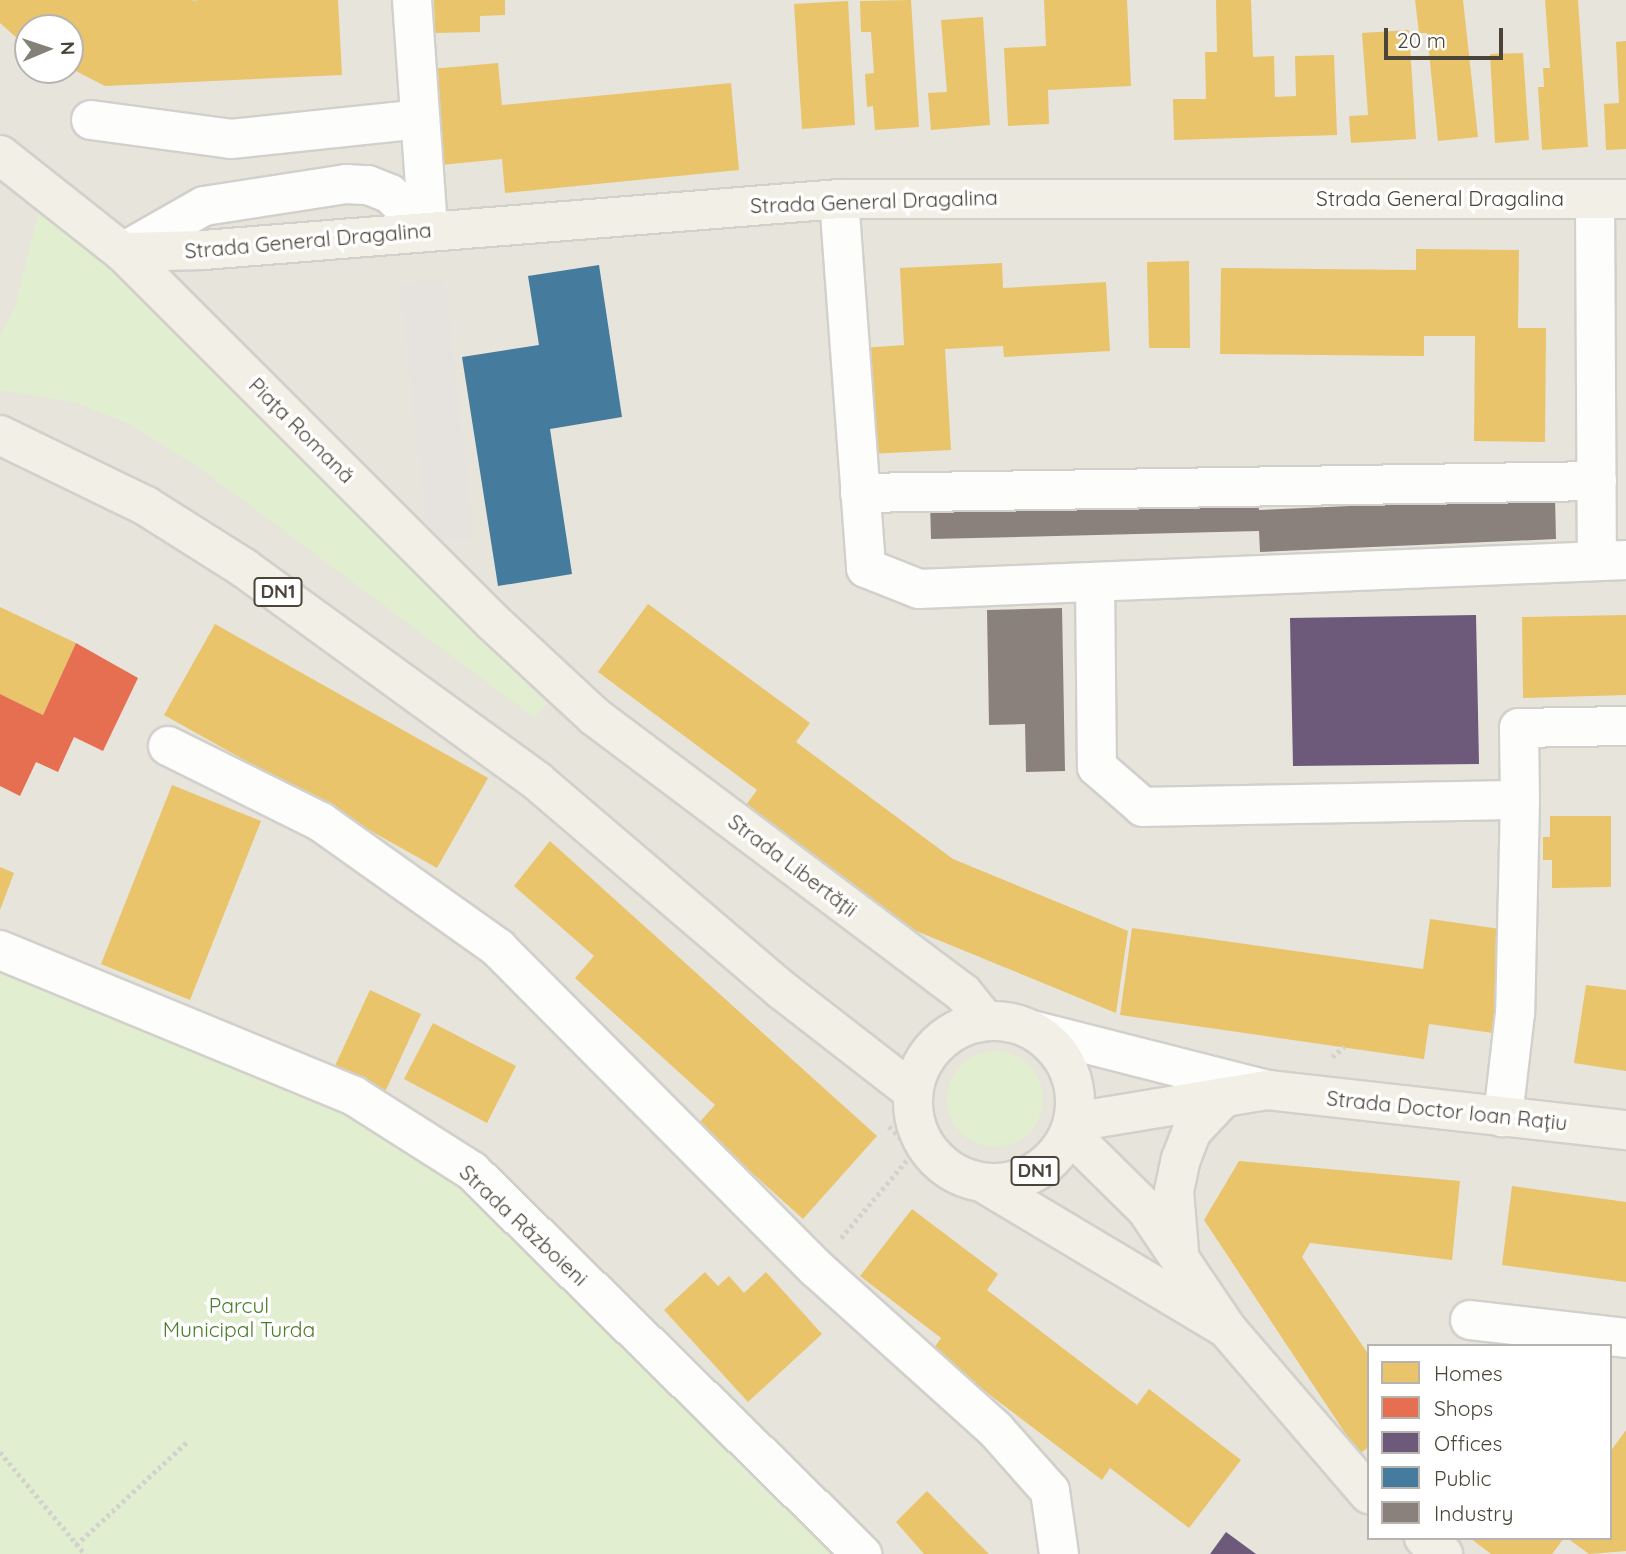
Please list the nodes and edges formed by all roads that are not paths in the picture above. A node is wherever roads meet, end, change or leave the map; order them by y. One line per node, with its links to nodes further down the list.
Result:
1 (412, 0): 2 (street)
2 (420, 119): 3 (street); 7 (street)
3 (90, 120)
4 (0, 155): 8 (main road, Piața Romană)
5 (839, 199): 6 (main road, Strada General Dragalina); 7 (main road, Strada General Dragalina); 12 (street)
6 (1610, 199): 10 (street)
7 (428, 230): 8 (main road, Strada General Dragalina); 8 (street)
8 (123, 252): 15 (main road, Piața Romană)
9 (0, 435): 23 (main road, DN1)
10 (1611, 440): 11 (street)
11 (1597, 481): 12 (street); 13 (street)
12 (860, 493): 14 (street)
13 (1612, 561): 14 (street)
14 (1096, 582): 18 (street)
15 (594, 716): 20 (main road, Strada Libertății)
16 (1626, 726): 18 (street)
17 (168, 746): 36 (street)
18 (1520, 800): 25 (street)
19 (0, 950): 35 (street, Strada Războieni)
20 (985, 1020): 21 (main road, DN1); 23 (main road, DN1)
21 (1036, 1031): 22 (street, Strada Doctor Ioan Rațiu); 26 (main road, DN1)
22 (1268, 1090): 24 (main road, Strada Doctor Ioan Rațiu); 25 (main road, Strada Doctor Ioan Rațiu)
23 (912, 1091): 28 (main road, DN1)
24 (1224, 1097): 26 (main road, Strada Doctor Ioan Rațiu); 29 (main road)
25 (1503, 1117): 27 (main road, Strada Doctor Ioan Rațiu)
26 (1072, 1128): 28 (main road, DN1); 29 (main road, DN1)
27 (1626, 1130)
28 (985, 1184): 31 (main road, DN1)
29 (1179, 1251): 31 (main road, DN1)
30 (1470, 1320): 32 (street)
31 (1227, 1329): 33 (main road, DN1)
32 (1626, 1338)
33 (1367, 1492)
34 (1426, 1540): 37 (main road)
35 (862, 1554)
36 (1059, 1554)
37 (1443, 1554)

